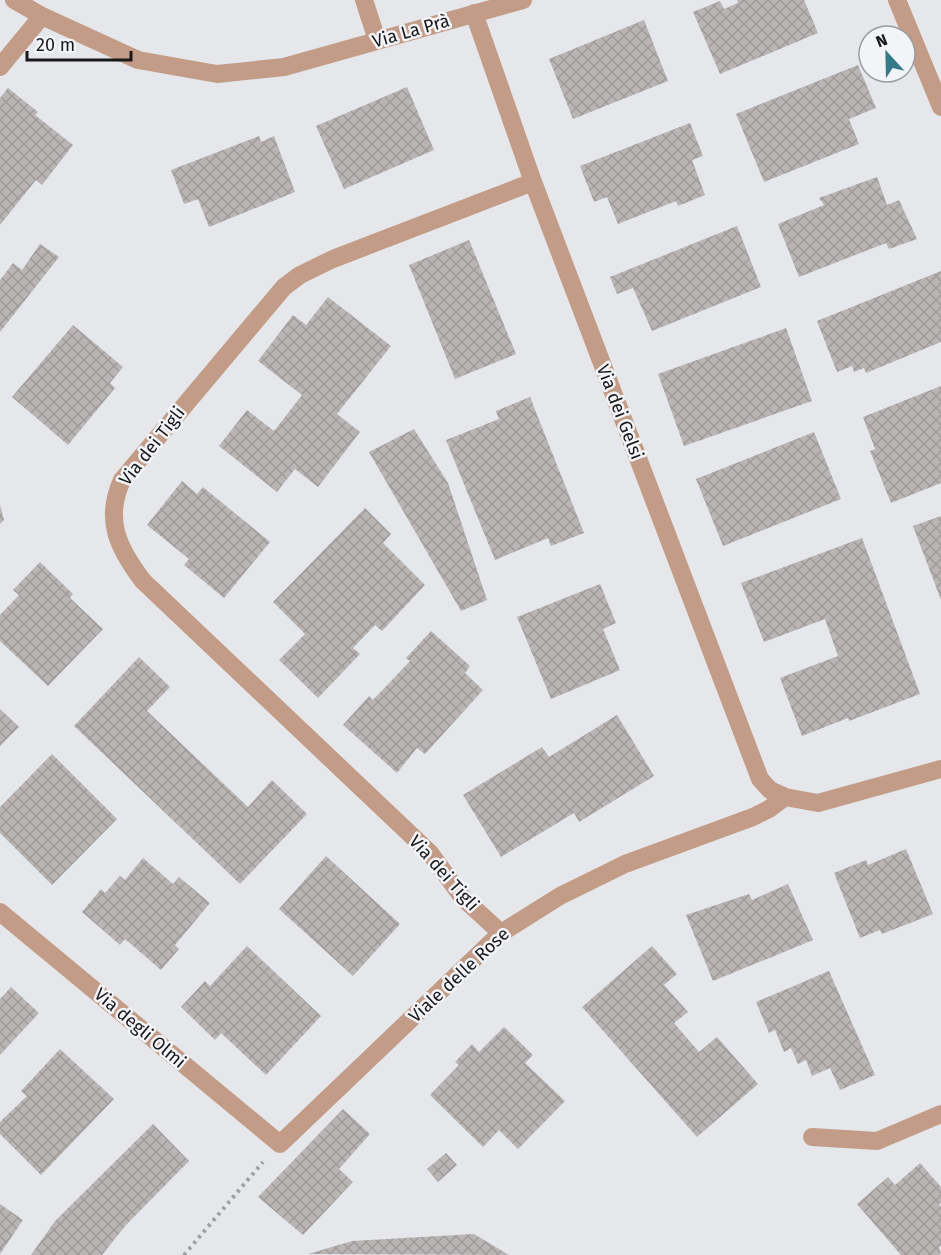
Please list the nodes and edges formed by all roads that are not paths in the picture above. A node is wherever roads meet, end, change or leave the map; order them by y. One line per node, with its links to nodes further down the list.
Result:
1 (14, 0): 6 (street, Via La Prà)
2 (364, 0): 7 (street)
3 (523, 0): 5 (street, Via La Prà)
4 (897, 0): 9 (street)
5 (474, 13): 7 (street, Via La Prà); 10 (street, Via dei Gelsi)
6 (42, 16): 7 (street, Via La Prà); 8 (street)
7 (377, 40)
8 (0, 67)
9 (941, 107)
10 (533, 182): 12 (street, Via dei Gelsi); 14 (street, Via dei Tigli)
11 (941, 769): 12 (street)
12 (785, 797): 14 (street, Viale delle Rose)
13 (0, 912): 17 (street, Via degli Olmi)
14 (501, 933): 17 (street, Viale delle Rose)
15 (941, 1114): 16 (street)
16 (812, 1137)
17 (280, 1144)

